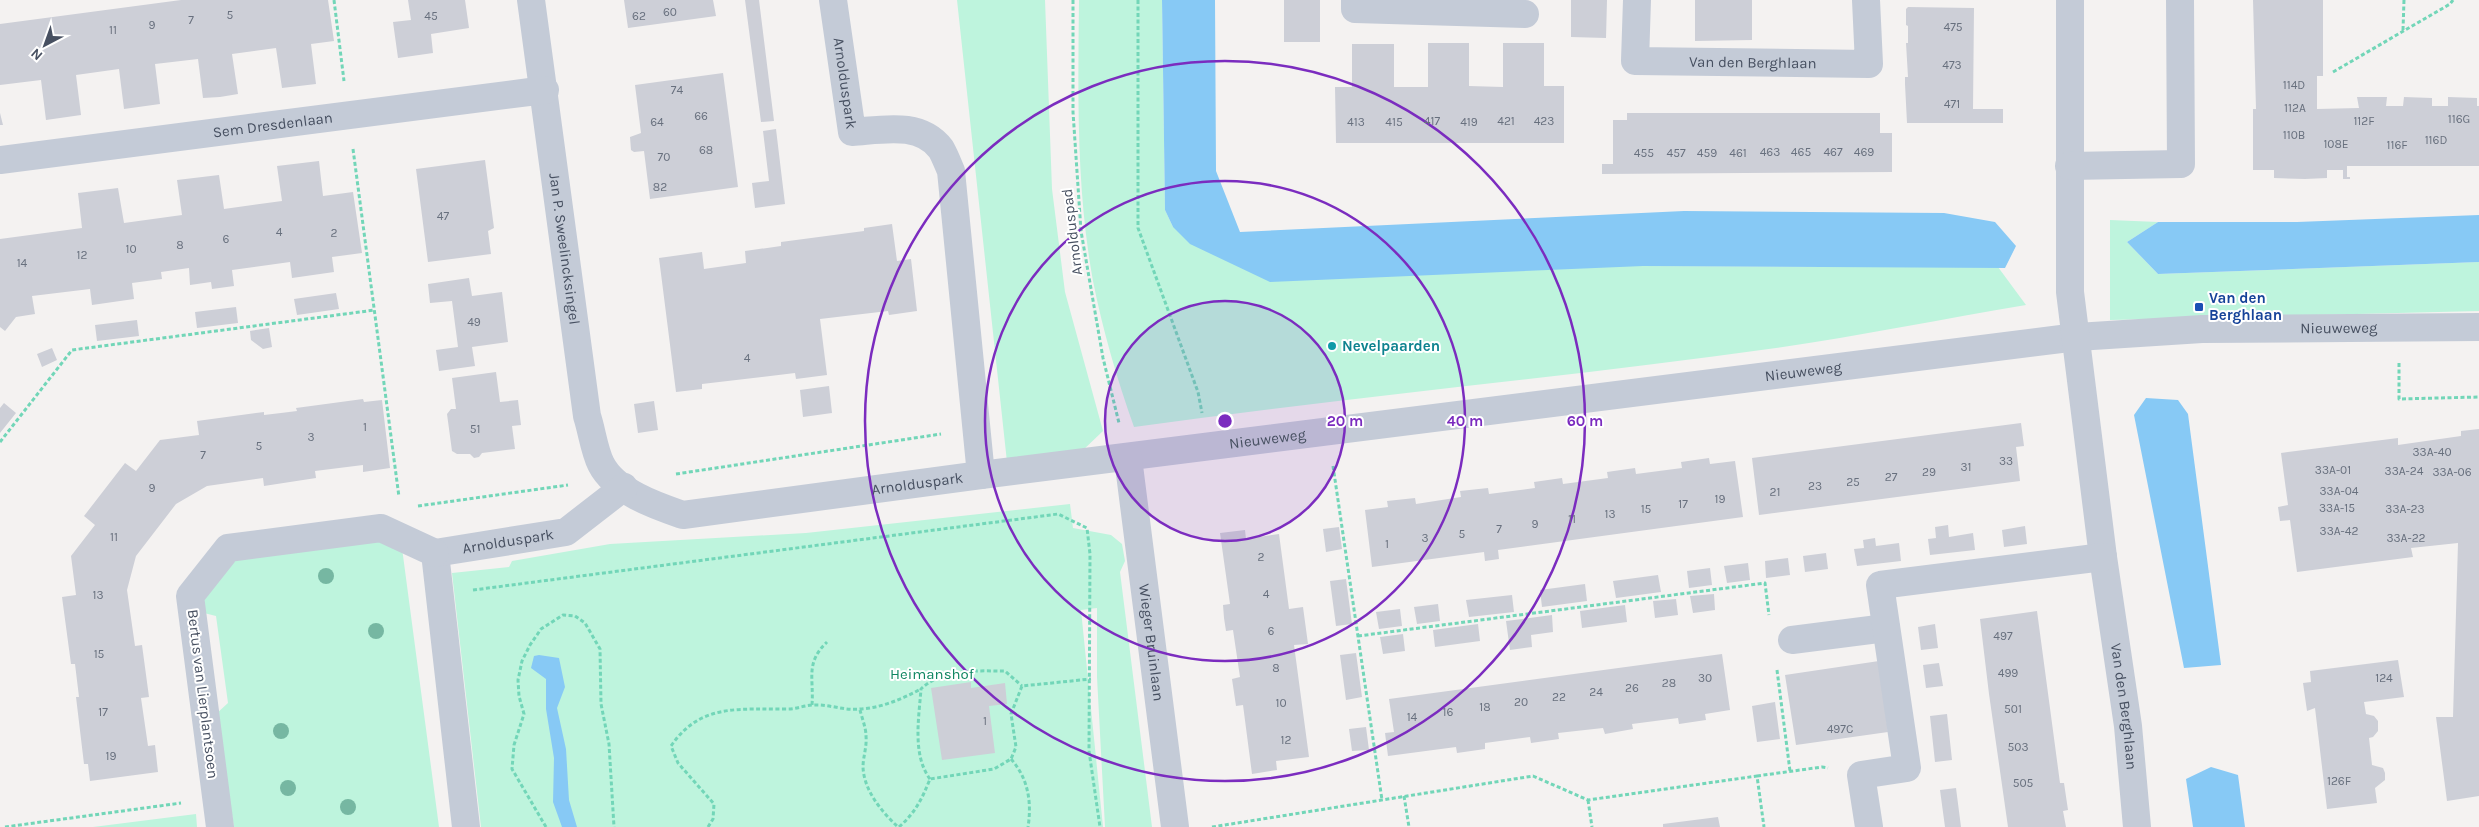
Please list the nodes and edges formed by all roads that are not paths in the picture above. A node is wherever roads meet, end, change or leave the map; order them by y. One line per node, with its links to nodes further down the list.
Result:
1 (531, 0): 10 (street, Jan P. Sweelincksingel)
2 (833, 0): 16 (street, Arnolduspark)
3 (1355, 0): 8 (street)
4 (1637, 0): 5 (street, Van den Berghlaan)
5 (1866, 0)
6 (2070, 0): 12 (street, Van den Berghlaan)
7 (2180, 0): 12 (street)
8 (1441, 6): 9 (street)
9 (1524, 14)
10 (545, 90): 11 (street, Sem Dresdenlaan); 17 (street, Jan P. Sweelincksingel)
11 (0, 160)
12 (2069, 166): 14 (street, Van den Berghlaan)
13 (2479, 327): 14 (street, Nieuweweg)
14 (2076, 337): 15 (street, Nieuweweg); 19 (street, Van den Berghlaan)
15 (1128, 458): 16 (street, Arnolduspark); 24 (street, Wieger Bruinlaan)
16 (981, 475): 17 (street, Arnolduspark)
17 (619, 483): 18 (street, Arnolduspark)
18 (434, 553): 22 (street, Bertus van Lierplantsoen); 23 (street)
19 (2102, 557): 20 (street); 26 (street, Van den Berghlaan)
20 (1886, 628): 21 (street); 25 (street)
21 (1792, 640)
22 (220, 827)
23 (466, 827)
24 (1175, 827)
25 (1869, 827)
26 (2137, 827)

